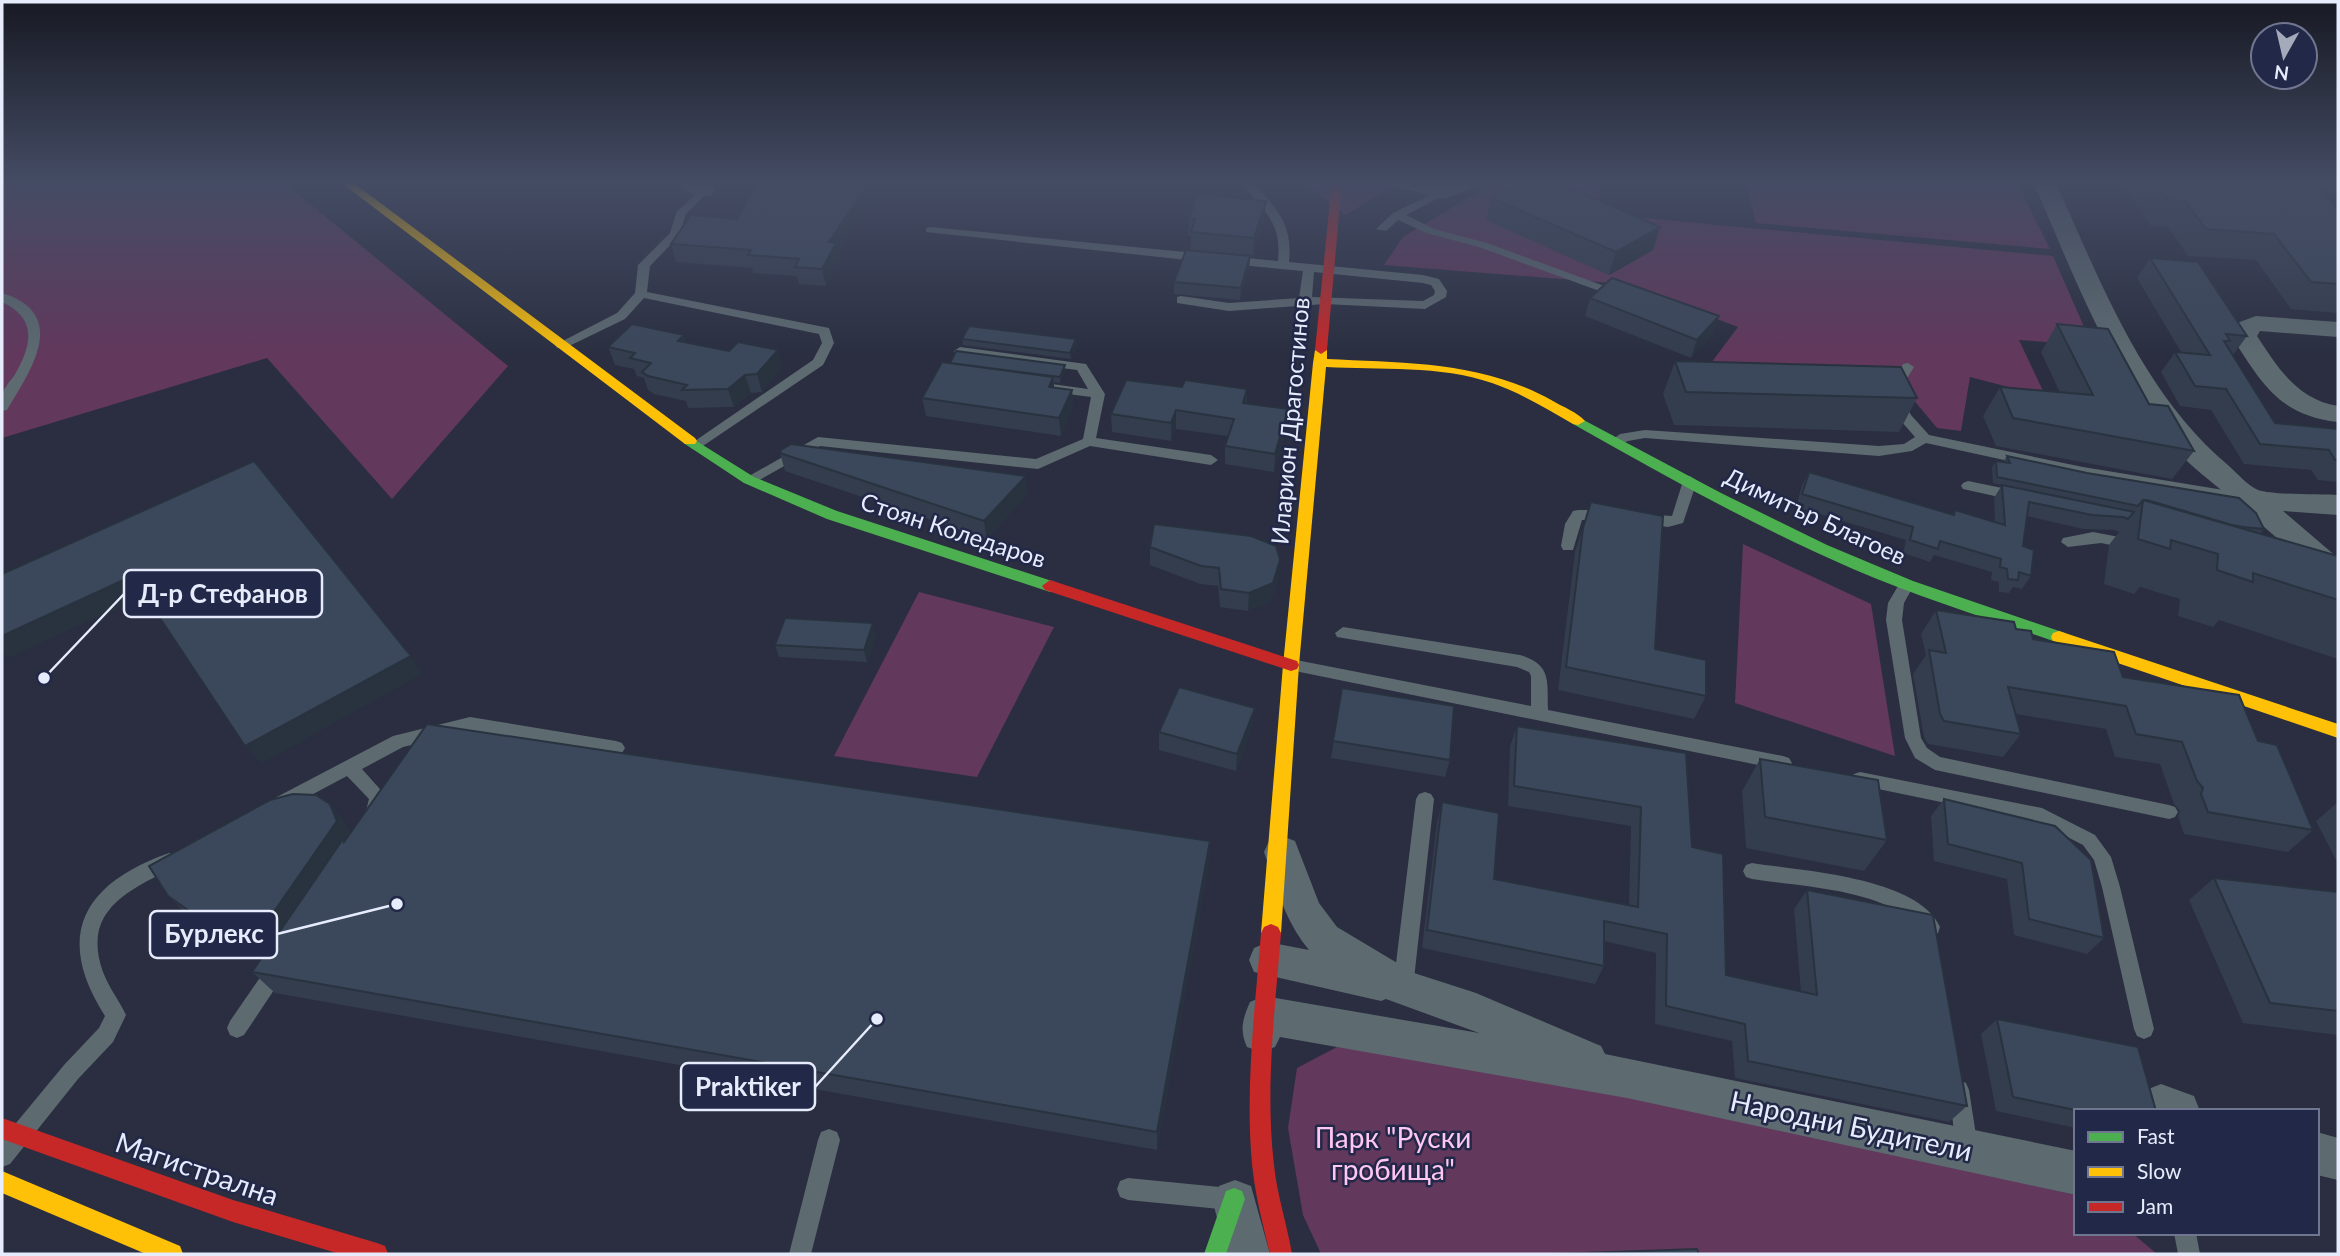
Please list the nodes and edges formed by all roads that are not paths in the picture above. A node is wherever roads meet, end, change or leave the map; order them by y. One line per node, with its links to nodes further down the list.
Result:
1 (422, 240): 18 (street, Стоян Коледаров)
2 (669, 240): 11 (lane)
3 (1024, 240): 8 (lane)
4 (1285, 240): 8 (lane)
5 (1331, 240): 10 (street, Иларион Драгостинов)
6 (1461, 240): 13 (lane)
7 (2069, 240): 35 (street)
8 (1283, 266): 9 (lane)
9 (1310, 268): 10 (lane); 16 (lane)
10 (1328, 270): 15 (street, Иларион Драгостинов); 15 (lane)
11 (641, 294): 18 (lane); 29 (lane)
12 (2, 297): 24 (lane)
13 (1634, 299)
14 (1181, 300): 16 (lane)
15 (1325, 300): 16 (lane); 20 (street, Иларион Драгостинов)
16 (1305, 301)
17 (2338, 329): 25 (street)
18 (561, 345): 29 (street, Стоян Коледаров)
19 (960, 351): 23 (lane)
20 (1320, 363): 28 (street, Димитър Благоев); 43 (street, Иларион Драгостинов)
21 (1908, 368): 26 (lane)
22 (1044, 387): 23 (lane)
23 (1098, 394): 27 (lane)
24 (2, 407)
25 (2338, 414)
26 (1924, 438): 28 (lane); 35 (lane)
27 (1088, 441): 30 (lane); 31 (lane)
28 (1616, 442): 32 (street, Димитър Благоев)
29 (697, 446): 31 (street, Стоян Коледаров)
30 (1211, 460)
31 (749, 480): 43 (street, Стоян Коледаров)
32 (1690, 481): 38 (lane); 41 (street, Димитър Благоев)
33 (1968, 485): 34 (lane)
34 (2036, 499)
35 (2248, 499): 36 (street); 40 (street)
36 (2338, 505)
37 (2068, 542): 39 (lane)
38 (1569, 545)
39 (2153, 550)
40 (2338, 574)
41 (1906, 585): 45 (street, Димитър Благоев); 52 (lane)
42 (1343, 633): 44 (lane)
43 (1291, 665): 44 (lane); 54 (street)
44 (1540, 714): 48 (lane)
45 (2338, 731)
46 (616, 748): 47 (lane)
47 (349, 767): 51 (lane); 53 (lane)
48 (1801, 767)
49 (1841, 775): 63 (lane)
50 (1425, 799): 60 (lane)
51 (266, 811)
52 (2169, 812)
53 (369, 831)
54 (1279, 844): 59 (street); 60 (street, Народни Будители)
55 (183, 854): 66 (lane)
56 (1752, 870): 57 (lane)
57 (1938, 945)
58 (284, 959): 62 (lane)
59 (1268, 960): 60 (street); 61 (street)
60 (1403, 988): 65 (street, Народни Будители)
61 (1264, 1015): 65 (street, Народни Будители); 76 (street); 83 (street)
62 (237, 1028)
63 (2144, 1029)
64 (1956, 1068): 68 (lane)
65 (1627, 1078): 68 (street, Народни Будители)
66 (10, 1133): 70 (lane); 79 (street, Магистрална)
67 (829, 1140): 80 (lane)
68 (1968, 1150): 72 (street, Народни Будители)
69 (2319, 1154): 71 (street)
70 (2, 1156)
71 (2338, 1159)
72 (2074, 1173)
73 (2, 1182): 75 (street)
74 (1128, 1189): 76 (lane)
75 (12, 1192): 78 (street)
76 (1234, 1199): 81 (street); 82 (street)
77 (2185, 1235): 84 (lane)
78 (172, 1254)
79 (377, 1254)
80 (800, 1254)
81 (1215, 1254)
82 (1248, 1254)
83 (1281, 1254)
84 (2189, 1254)

